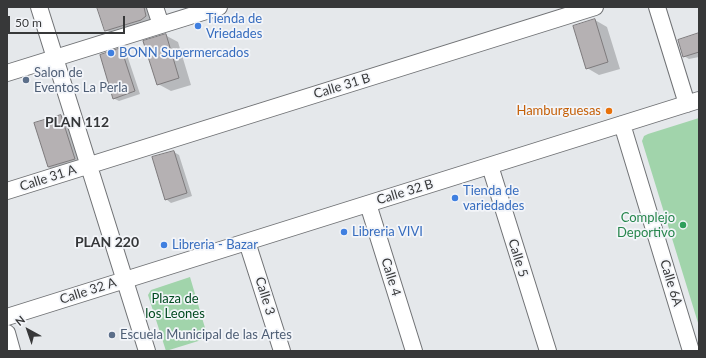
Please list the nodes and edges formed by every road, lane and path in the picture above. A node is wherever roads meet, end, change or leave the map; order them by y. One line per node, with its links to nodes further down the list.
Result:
1 (39, 7): 7 (street)
2 (156, 7): 6 (street)
3 (219, 7): 6 (street)
4 (657, 7): 9 (street)
5 (591, 8): 11 (street, Calle 31 B)
6 (161, 25): 7 (street)
7 (55, 59): 8 (street); 11 (street)
8 (7, 74)
9 (693, 102): 10 (street, Calle 32 B)
10 (622, 124): 12 (street, Calle 32 B); 24 (street, Calle 6A)
11 (88, 165): 13 (street, Calle 31 A); 16 (street)
12 (490, 166): 14 (street, Calle 32 B); 23 (street, Calle 5)
13 (7, 191)
14 (368, 204): 15 (street, Calle 32 B); 22 (street, Calle 4)
15 (248, 242): 16 (street, Calle 32 B); 21 (street, Calle 3)
16 (124, 279): 17 (street, Calle 32 A); 20 (street)
17 (7, 317)
18 (7, 333): 19 (street)
19 (12, 351)
20 (146, 351)
21 (282, 351)
22 (414, 351)
23 (548, 351)
24 (691, 351)

